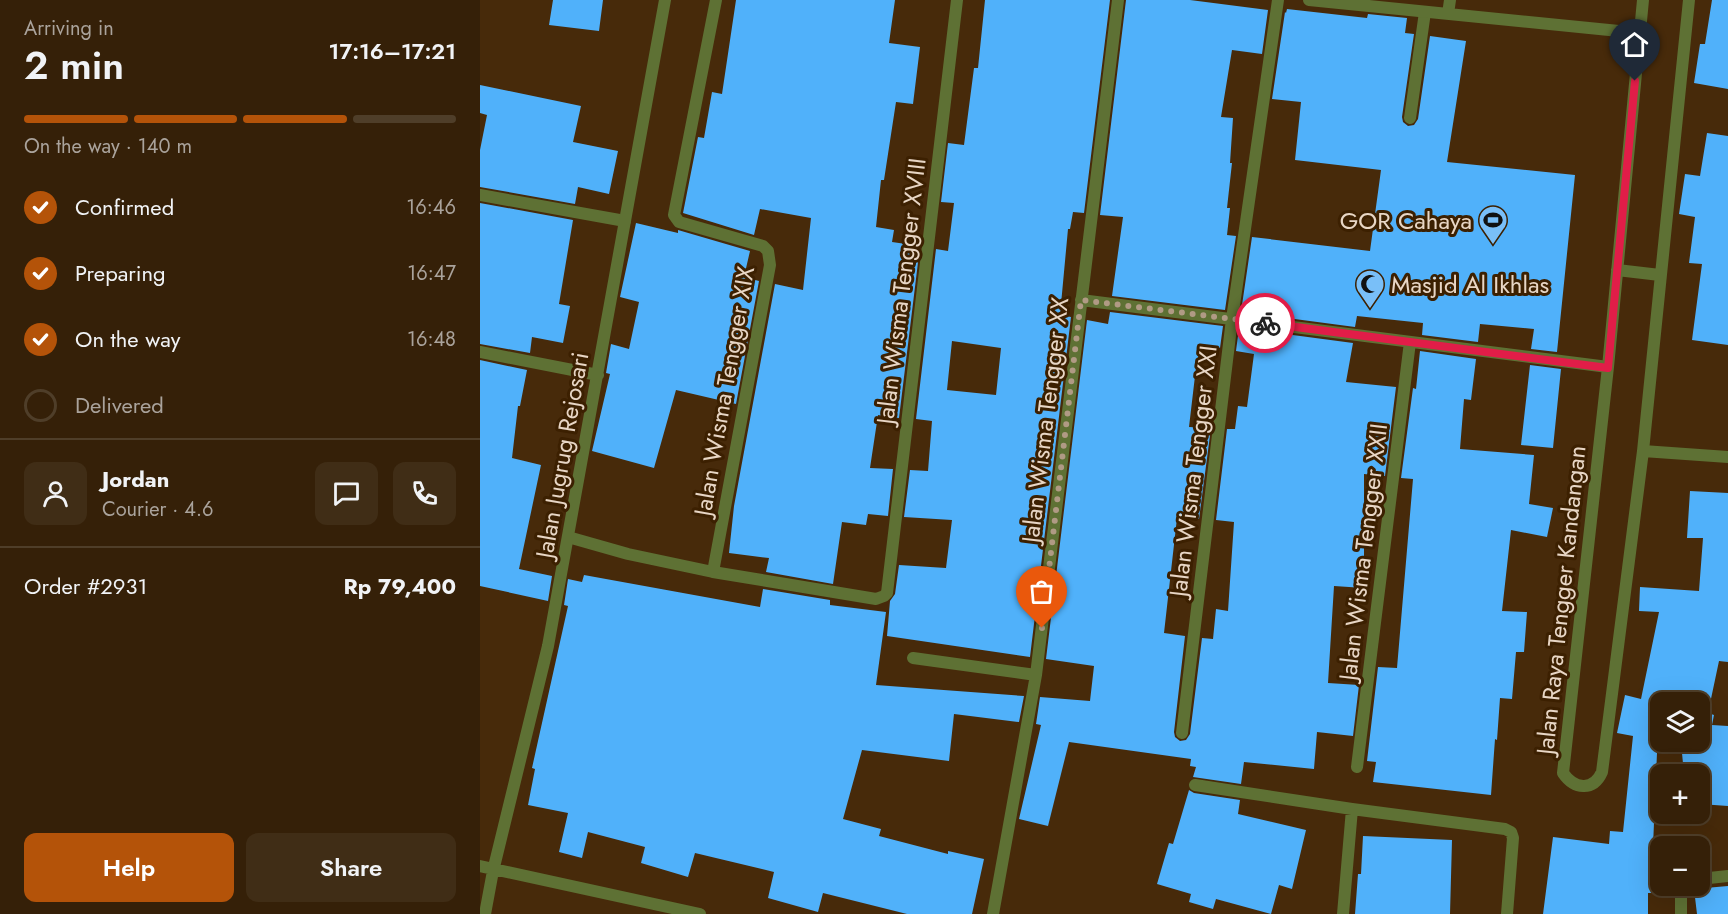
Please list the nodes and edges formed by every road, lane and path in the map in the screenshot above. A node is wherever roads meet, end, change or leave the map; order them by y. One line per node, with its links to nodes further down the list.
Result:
1 (665, 0): 15 (street, Jalan Jugrug Rejosari)
2 (716, 0): 27 (street, Jalan Wisma Tengger XIX)
3 (957, 0): 27 (street, Jalan Wisma Tengger XVIII)
4 (1118, 0): 18 (street, Jalan Wisma Tengger XX)
5 (1278, 0): 19 (street, Jalan Wisma Tengger XXI)
6 (1309, 0): 10 (street)
7 (1450, 0): 11 (street)
8 (1642, 0): 12 (street, Jalan Raya Tengger Kandangan)
9 (1689, 0): 17 (street, Jalan Raya Tengger Kandangan)
10 (1425, 12): 11 (street); 13 (street)
11 (1449, 14): 12 (street)
12 (1639, 33): 16 (street, Jalan Raya Tengger Kandangan)
13 (1410, 118)
14 (480, 195): 15 (street)
15 (625, 221): 23 (street, Jalan Jugrug Rejosari)
16 (1617, 270): 17 (street); 22 (street, Jalan Raya Tengger Kandangan)
17 (1660, 275): 24 (street, Jalan Raya Tengger Kandangan)
18 (1081, 300): 19 (street); 29 (street, Jalan Wisma Tengger XX)
19 (1232, 319): 20 (street); 30 (street, Jalan Wisma Tengger XXI)
20 (1410, 342): 22 (street); 31 (street, Jalan Wisma Tengger XXII)
21 (480, 352): 23 (street)
22 (1608, 368): 24 (street, Jalan Raya Tengger Kandangan)
23 (598, 375): 26 (street, Jalan Jugrug Rejosari)
24 (1643, 451): 25 (street)
25 (1728, 457)
26 (568, 537): 27 (street); 35 (street, Jalan Jugrug Rejosari)
27 (713, 573)
28 (913, 658): 29 (street)
29 (1036, 675): 41 (street, Jalan Wisma Tengger XX)
30 (1182, 733)
31 (1357, 767)
32 (1195, 785): 33 (street)
33 (1352, 809): 42 (street); 43 (street)
34 (480, 866): 35 (street)
35 (493, 871): 39 (street, Jalan Jugrug Rejosari); 40 (street)
36 (1728, 876): 37 (street)
37 (1710, 878)
38 (1681, 896): 44 (street)
39 (485, 914)
40 (700, 914)
41 (993, 914)
42 (1343, 914)
43 (1507, 914)
44 (1681, 914)

